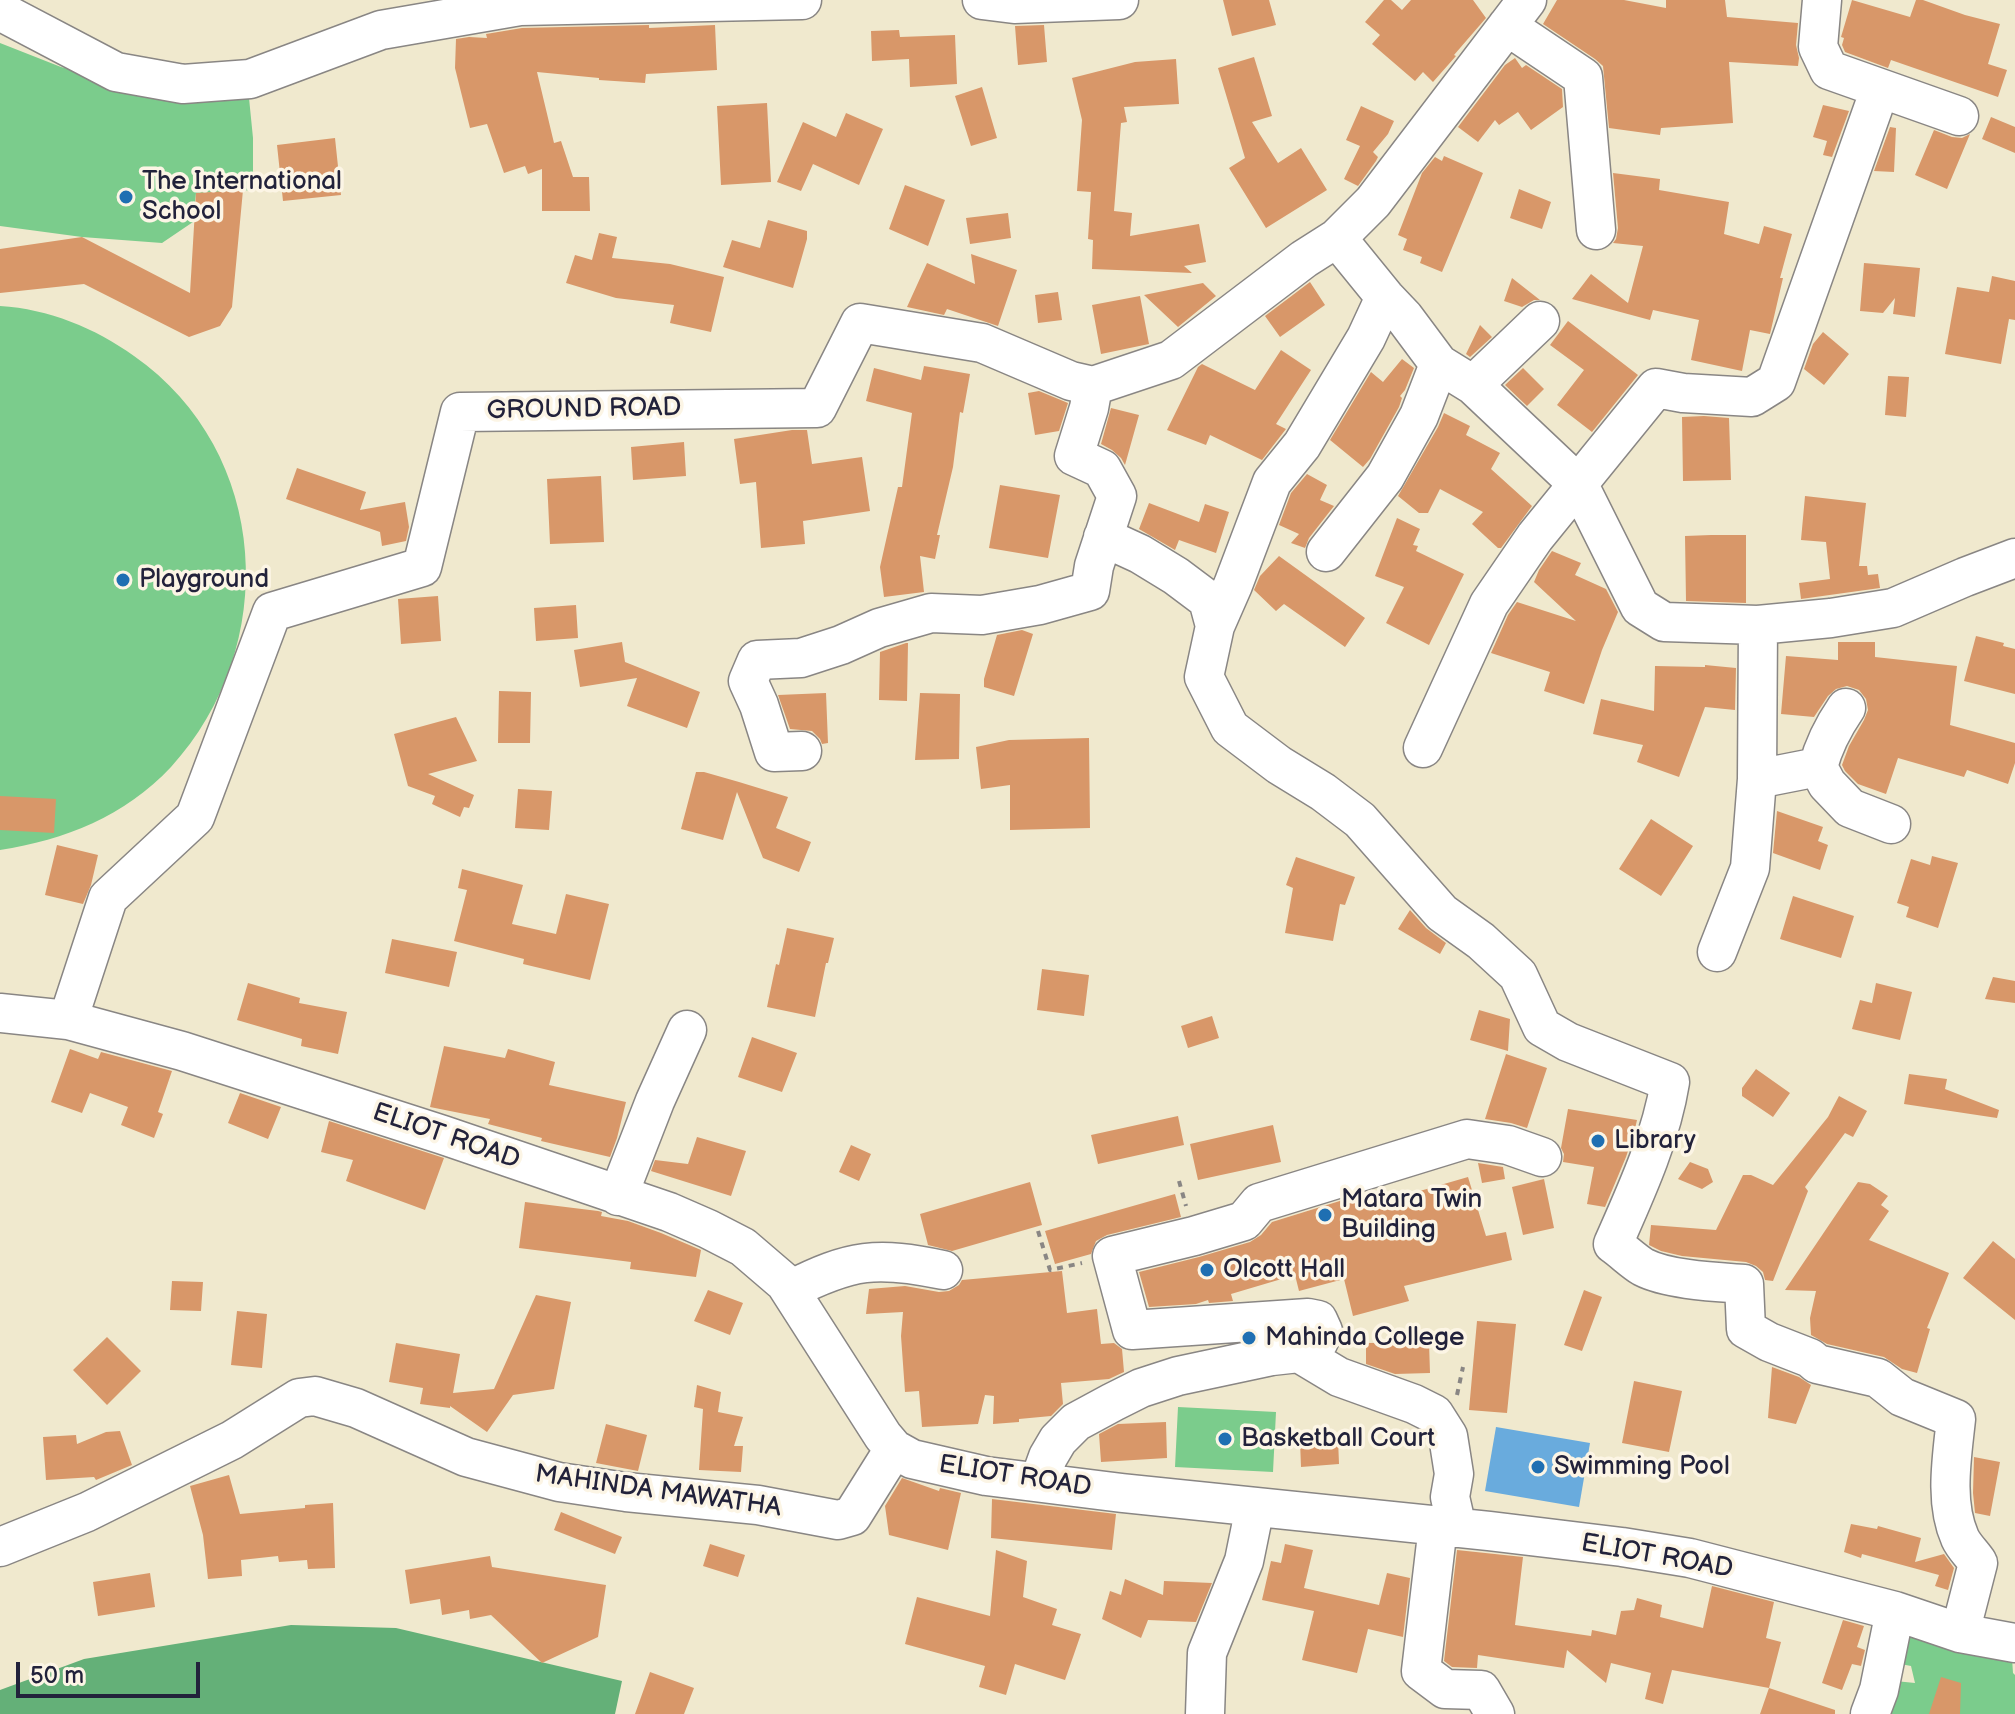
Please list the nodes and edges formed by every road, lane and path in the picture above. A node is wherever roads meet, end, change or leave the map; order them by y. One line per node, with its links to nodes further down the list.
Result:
1 (802, 0): 5 (street)
2 (982, 0): 3 (street)
3 (1119, 0)
4 (1822, 0): 7 (street)
5 (0, 11)
6 (1517, 13): 9 (street); 10 (street)
7 (1880, 89): 8 (street); 16 (street)
8 (1959, 116)
9 (1596, 230)
10 (1337, 238): 11 (street); 15 (street)
11 (1385, 297): 13 (street); 21 (street)
12 (1540, 321): 14 (street)
13 (1439, 364): 14 (street); 18 (street)
14 (1473, 385): 16 (street)
15 (1093, 386): 17 (street); 30 (street, GROUND ROAD)
16 (1579, 485): 20 (street); 23 (street)
17 (1103, 537): 21 (street); 24 (street)
18 (1326, 552)
19 (2015, 558): 20 (street)
20 (1758, 625): 26 (street)
21 (1215, 626): 45 (street)
22 (1846, 708): 25 (street)
23 (1423, 748)
24 (802, 751)
25 (1818, 767): 26 (street); 27 (street)
26 (1757, 779): 28 (street)
27 (1891, 824)
28 (1717, 952)
29 (0, 1013): 30 (street, ELIOT ROAD)
30 (68, 1020): 33 (street, ELIOT ROAD)
31 (687, 1030): 33 (street)
32 (1542, 1157): 35 (street)
33 (618, 1196): 37 (street, ELIOT ROAD)
34 (1038, 1231): 35 (path)
35 (1112, 1256): 38 (street)
36 (943, 1270): 37 (street)
37 (790, 1290): 39 (street, ELIOT ROAD)
38 (1299, 1353): 40 (street); 42 (street)
39 (894, 1449): 40 (street, ELIOT ROAD); 43 (street, MAHINDA MAWATHA)
40 (1039, 1482): 41 (street, ELIOT ROAD)
41 (1255, 1507): 42 (street, ELIOT ROAD); 47 (street)
42 (1448, 1527): 44 (street, ELIOT ROAD); 48 (street)
43 (0, 1547)
44 (1895, 1611): 45 (street, ELIOT ROAD); 49 (street)
45 (1960, 1633): 46 (street, ELIOT ROAD)
46 (2015, 1643)
47 (1205, 1714)
48 (1495, 1714)
49 (1870, 1714)

